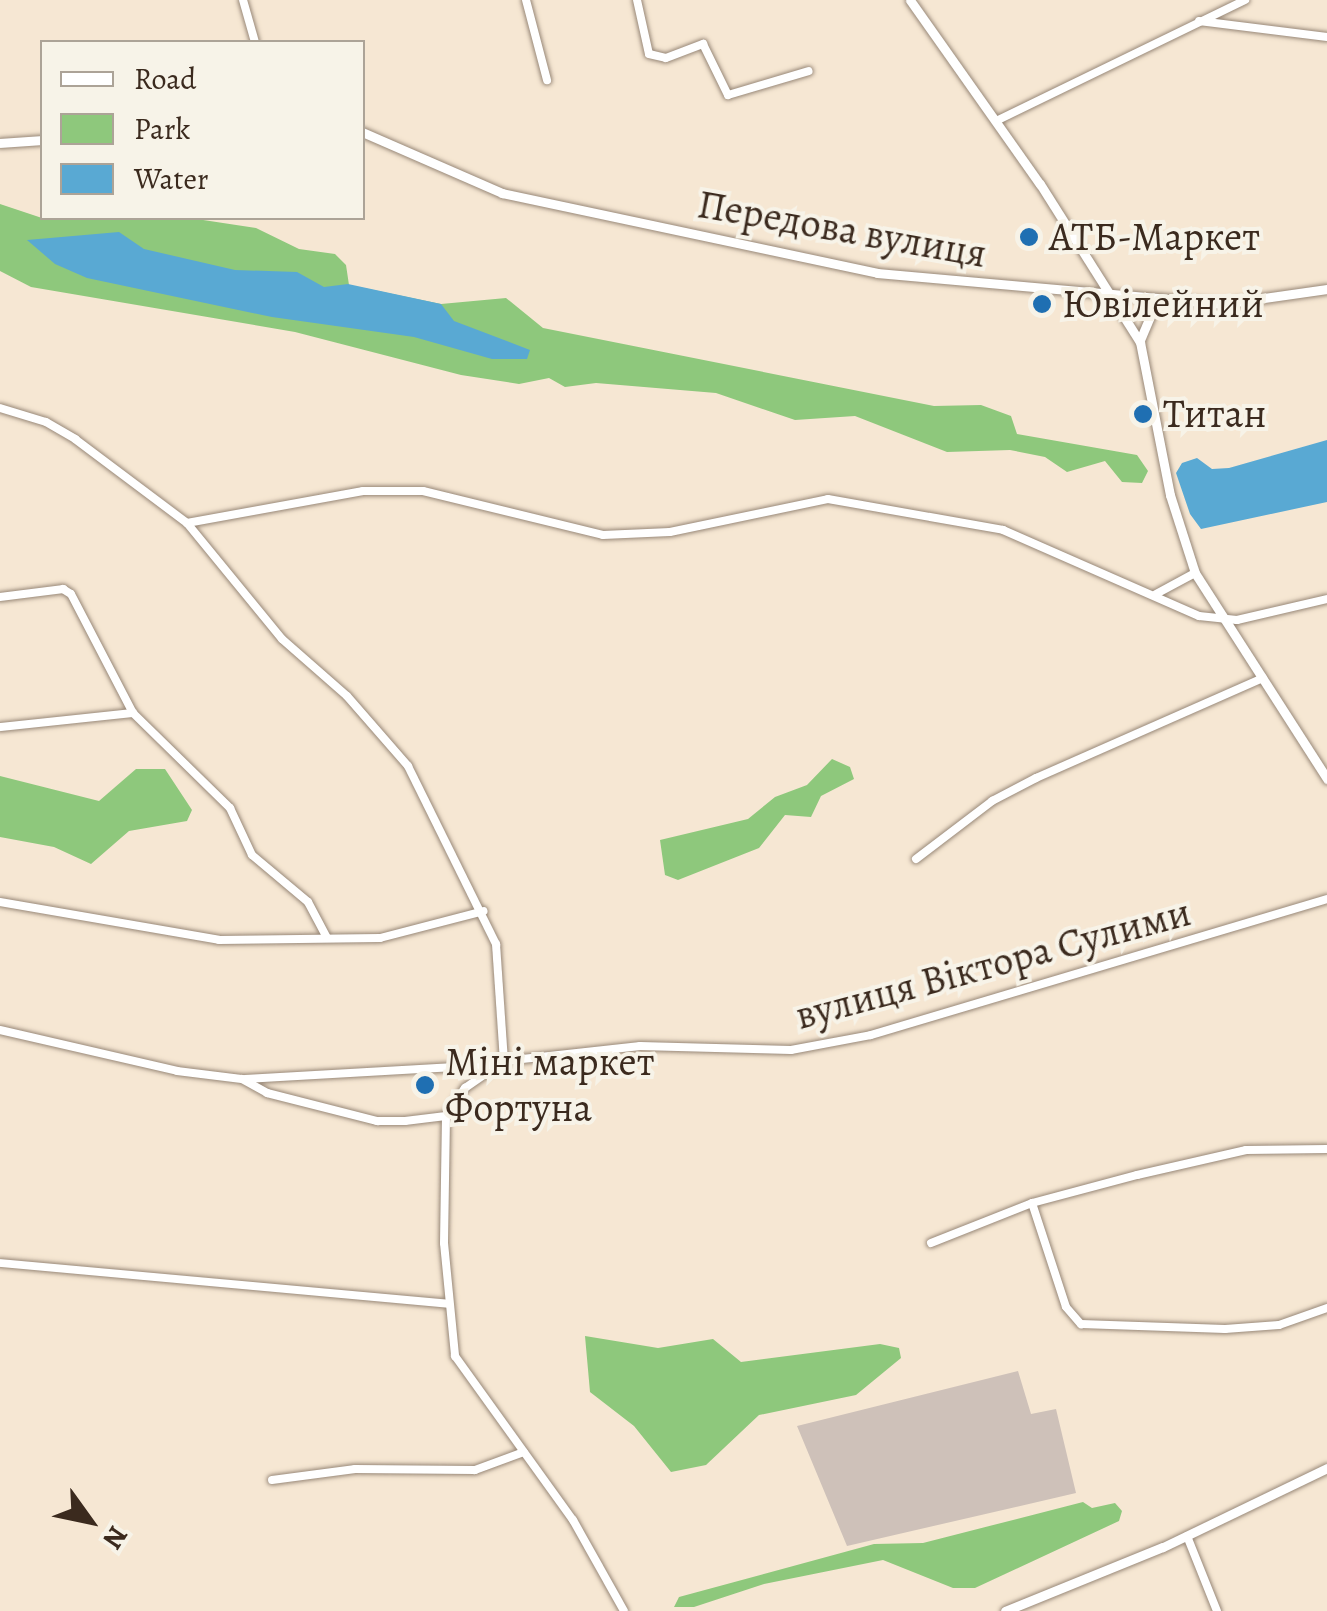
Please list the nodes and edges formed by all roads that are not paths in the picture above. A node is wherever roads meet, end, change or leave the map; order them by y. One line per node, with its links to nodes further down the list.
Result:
1 (244, 0): 8 (street)
2 (526, 0): 10 (street)
3 (637, 0): 9 (street)
4 (910, 0): 11 (street)
5 (1245, 0): 6 (street)
6 (1195, 21): 7 (street); 11 (street)
7 (1327, 37)
8 (254, 40)
9 (809, 71)
10 (546, 80)
11 (996, 121): 16 (street)
12 (365, 133): 16 (street, Передова вулиця)
13 (40, 140): 14 (street)
14 (0, 143)
15 (1327, 289): 17 (street, Передова вулиця)
16 (1110, 298): 17 (street, Передова вулиця); 18 (street)
17 (1157, 300): 18 (street)
18 (1140, 342): 21 (street)
19 (0, 408): 20 (street)
20 (187, 523): 22 (street); 33 (street)
21 (1195, 573): 22 (street); 25 (street)
22 (1156, 594): 25 (street)
23 (0, 597): 27 (street)
24 (1327, 599): 25 (street)
25 (1221, 619): 26 (street)
26 (1263, 678): 29 (street); 30 (street)
27 (133, 714): 28 (street); 34 (street)
28 (0, 727)
29 (1327, 779)
30 (916, 859)
31 (1327, 899): 36 (street, вулиця Віктора Сулими)
32 (0, 902): 34 (street)
33 (484, 911): 34 (street); 36 (street)
34 (326, 937)
35 (0, 1030): 38 (street, вулиця Віктора Сулими)
36 (504, 1061): 37 (street, вулиця Віктора Сулими)
37 (490, 1066): 38 (street, вулиця Віктора Сулими); 39 (street, вулиця Віктора Сулими)
38 (242, 1079): 39 (street, вулиця Віктора Сулими)
39 (446, 1116): 44 (street)
40 (1327, 1149): 41 (street)
41 (1032, 1202): 42 (street); 45 (street)
42 (931, 1244)
43 (0, 1263): 44 (street)
44 (448, 1304): 46 (street)
45 (1327, 1308)
46 (524, 1452): 48 (street); 50 (street)
47 (1327, 1468): 49 (street)
48 (272, 1480)
49 (1187, 1536): 51 (street); 52 (street)
50 (624, 1611)
51 (1005, 1611)
52 (1217, 1611)

